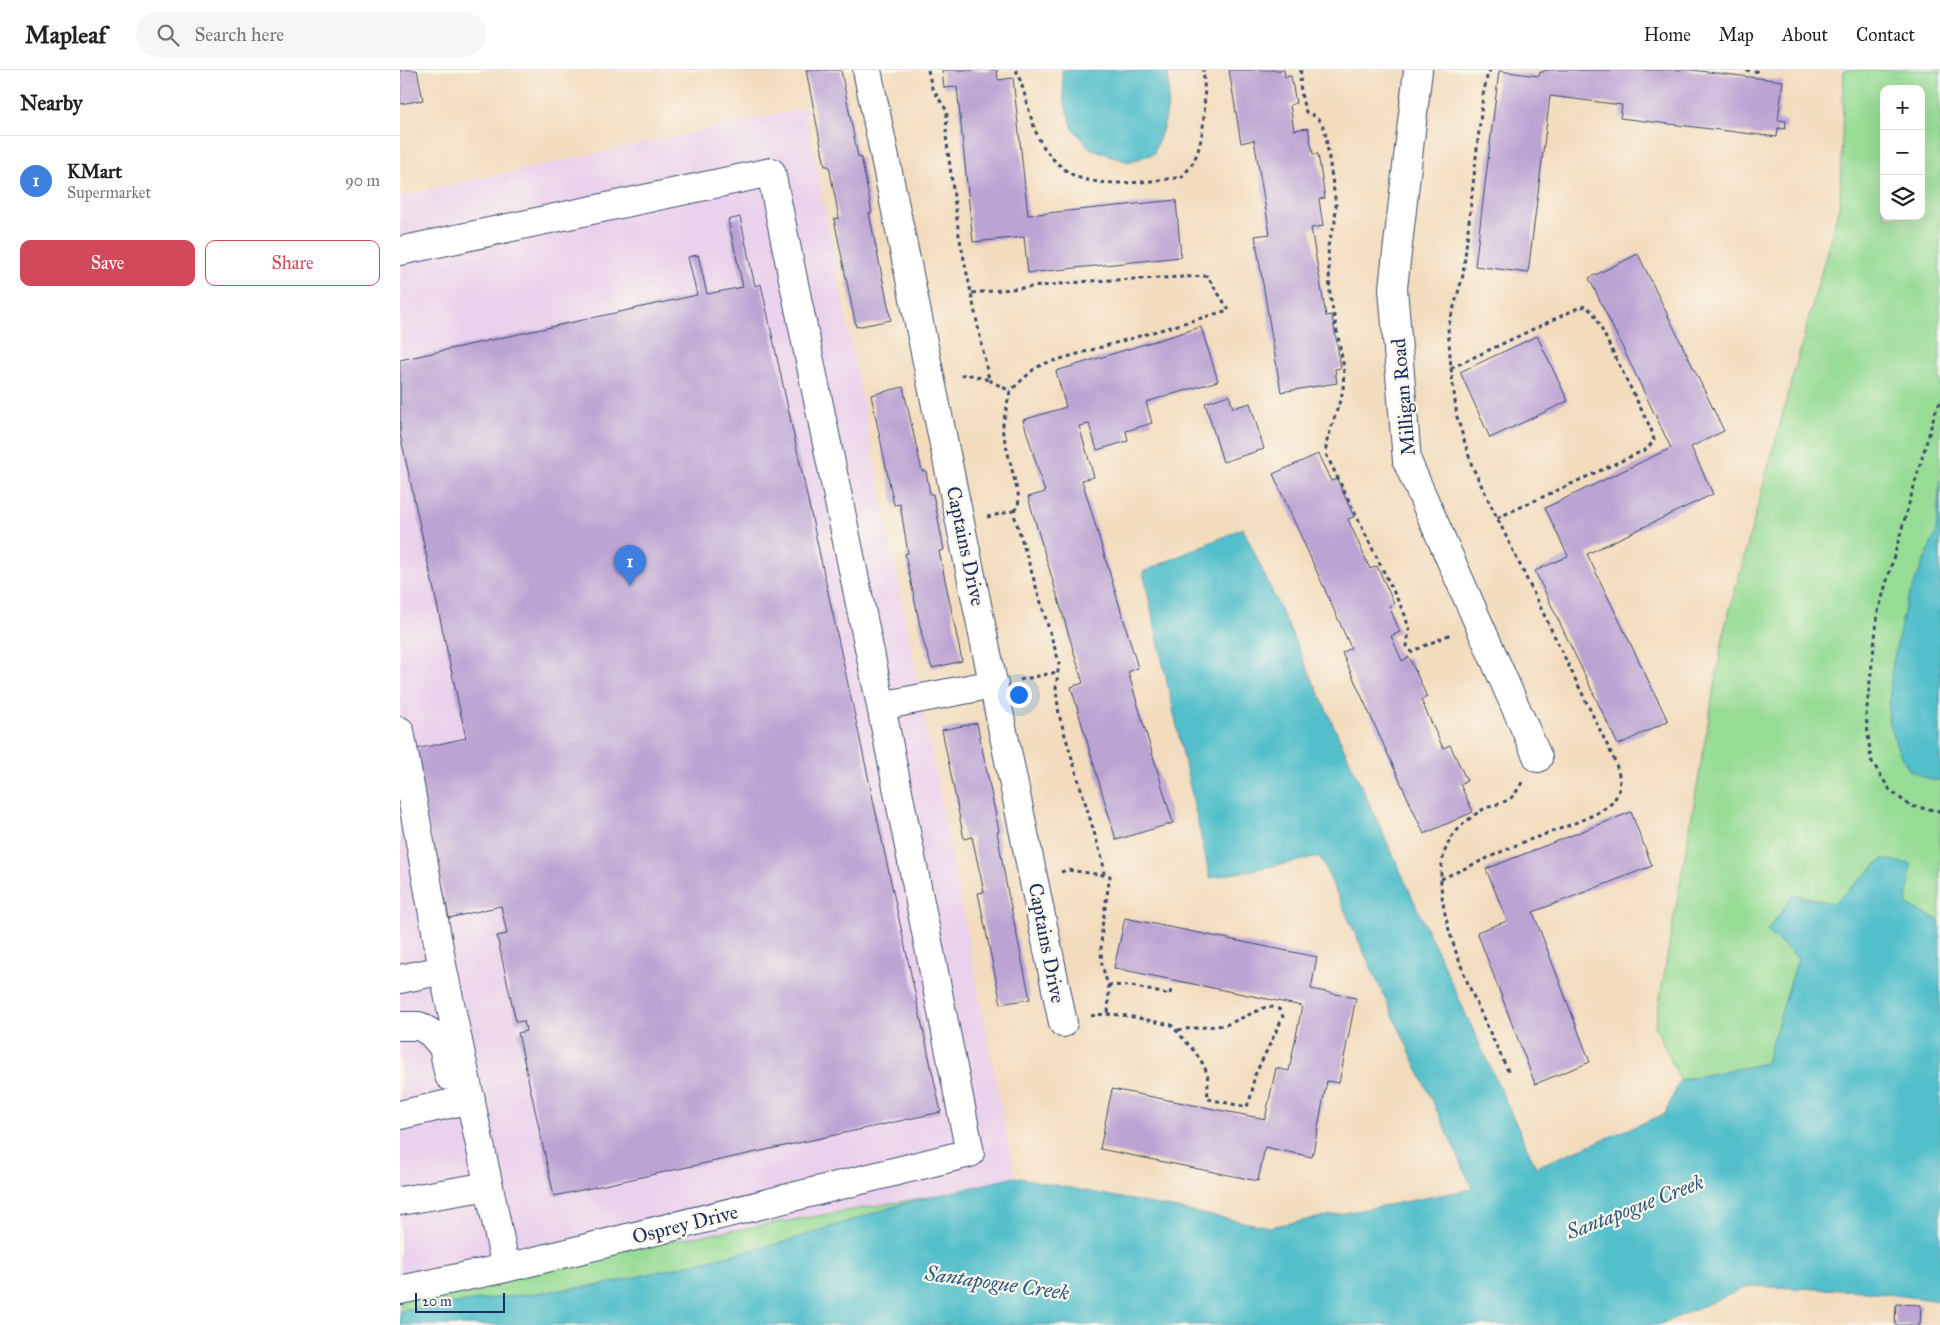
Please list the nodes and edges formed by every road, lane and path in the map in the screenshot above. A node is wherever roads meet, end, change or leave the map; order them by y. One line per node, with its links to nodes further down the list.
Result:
1 (867, 70): 13 (street, Captains Drive)
2 (928, 70): 11 (path)
3 (1016, 70): 4 (path)
4 (1203, 70)
5 (1300, 70): 20 (path)
6 (1418, 70): 20 (street, Milligan Road)
7 (1490, 70): 12 (path)
8 (1746, 70): 9 (path)
9 (1761, 72)
10 (400, 251): 23 (street)
11 (972, 293): 14 (path); 15 (path)
12 (1451, 368): 18 (path); 18 (path)
13 (931, 379): 14 (path); 19 (street, Captains Drive)
14 (989, 380): 15 (path)
15 (1010, 390): 17 (path)
16 (1940, 402): 26 (path)
17 (1013, 511): 19 (path); 21 (path)
18 (1497, 518): 30 (path)
19 (960, 522): 22 (street, Captains Drive)
20 (1478, 622): 25 (street, Milligan Road)
21 (1057, 672): 22 (path); 28 (path)
22 (1004, 683): 23 (street); 29 (street, Captains Drive)
23 (881, 706): 44 (street, Osprey Drive)
24 (400, 733): 27 (street)
25 (1538, 758): 30 (path)
26 (1940, 811)
27 (408, 820): 31 (street)
28 (1104, 876): 29 (path); 33 (path)
29 (1034, 879): 36 (street, Captains Drive)
30 (1441, 879): 39 (path)
31 (443, 970): 32 (street); 40 (street)
32 (400, 978)
33 (1108, 985): 34 (path); 35 (path)
34 (1171, 988)
35 (1108, 1015): 36 (path); 38 (path)
36 (1063, 1023)
37 (400, 1026): 40 (street)
38 (1176, 1030): 38 (path)
39 (1508, 1071)
40 (462, 1101): 41 (street); 42 (street)
41 (400, 1115)
42 (489, 1186): 43 (street); 44 (street)
43 (400, 1201)
44 (506, 1268): 45 (street, Osprey Drive)
45 (400, 1290)

